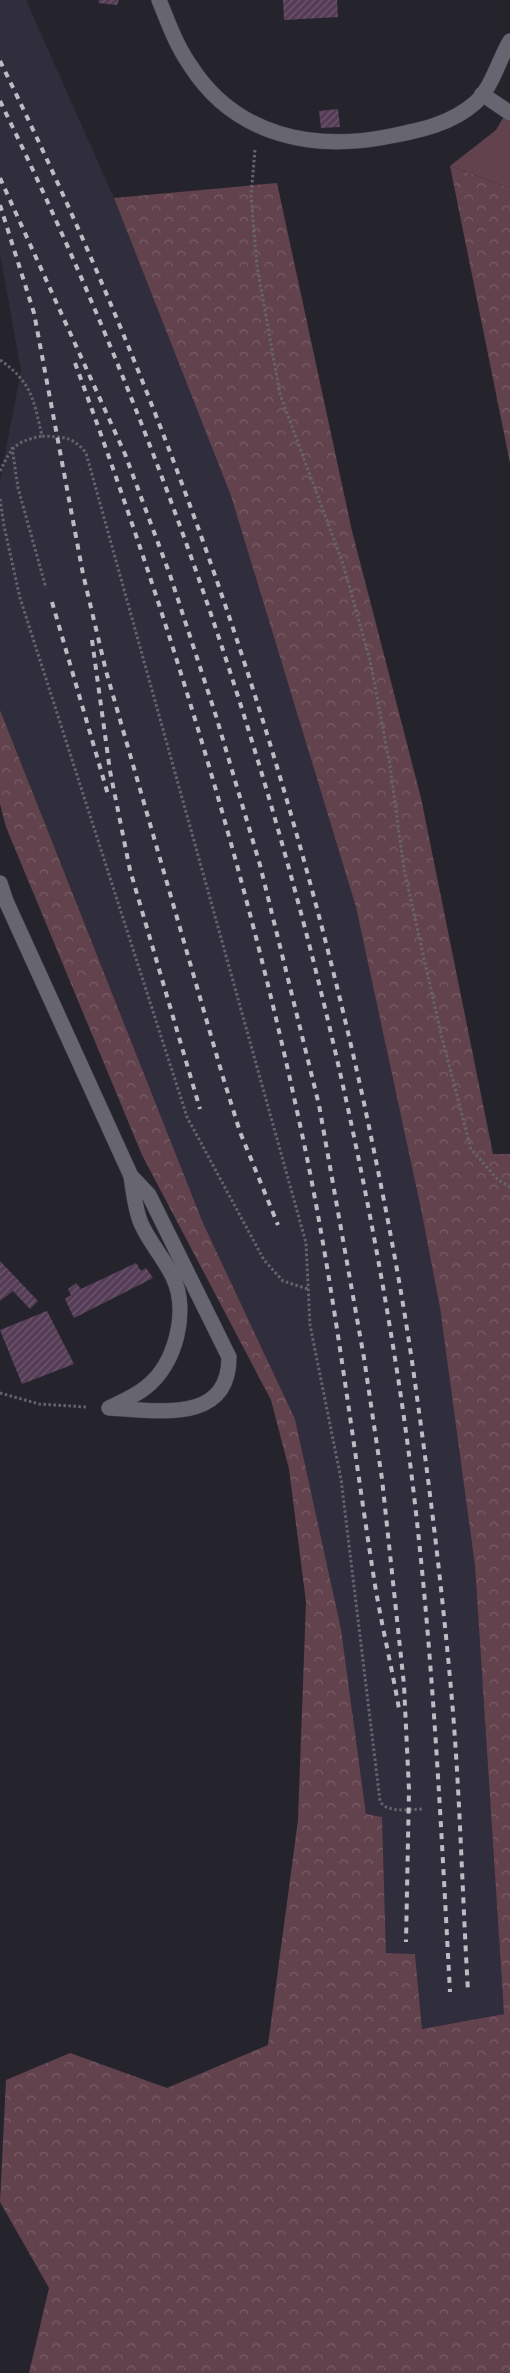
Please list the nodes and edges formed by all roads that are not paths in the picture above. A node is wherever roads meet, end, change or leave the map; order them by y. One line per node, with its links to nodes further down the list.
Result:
1 (158, 0): 3 (street)
2 (510, 40): 3 (street)
3 (482, 94): 4 (street)
4 (510, 113)
5 (0, 884): 6 (street)
6 (131, 1176): 6 (street)

